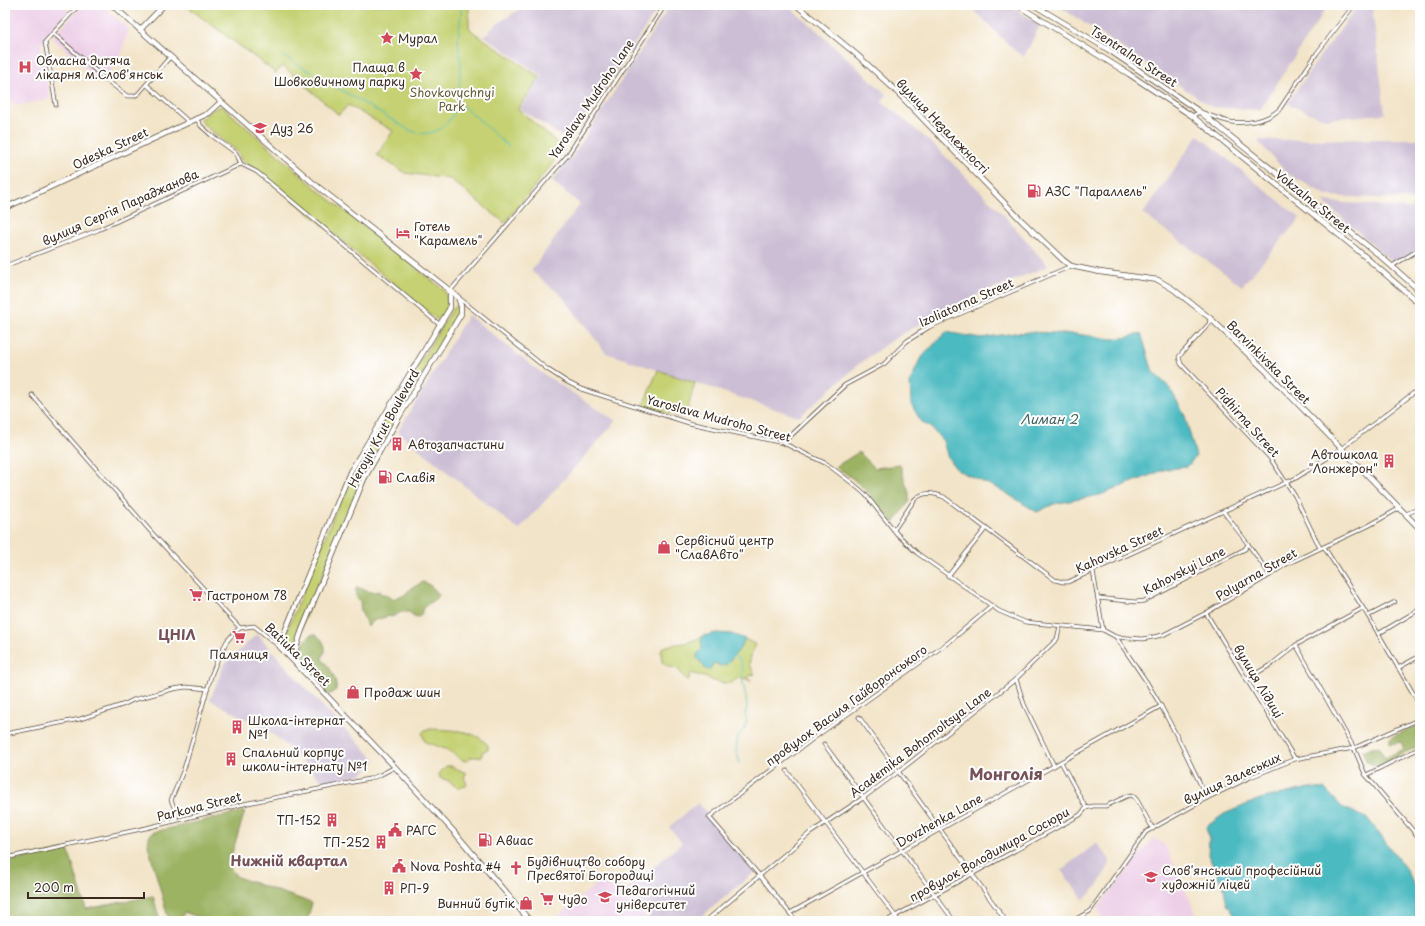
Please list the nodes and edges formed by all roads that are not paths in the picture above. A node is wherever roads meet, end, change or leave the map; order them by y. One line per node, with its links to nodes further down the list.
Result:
1 (79, 5): 10 (street)
2 (112, 5): 9 (street, Yaroslava Mudroho Street)
3 (164, 5): 9 (street)
4 (664, 5): 26 (street, Yaroslava Mudroho Lane)
5 (796, 5): 24 (street, вулиця Незалежності)
6 (1016, 5): 16 (street, Tsentralna Street)
7 (1034, 5): 15 (street, Tsentralna Street)
8 (1354, 5): 15 (street)
9 (140, 30): 11 (street, Yaroslava Mudroho Street)
10 (53, 33): 12 (street); 14 (street)
11 (170, 57): 12 (street); 13 (street, Yaroslava Mudroho Street)
12 (147, 85): 18 (street)
13 (221, 102): 17 (street, Odeska Street); 26 (street, Yaroslava Mudroho Street)
14 (56, 105)
15 (1200, 112): 16 (street); 19 (street, Tsentralna Street)
16 (1192, 116): 29 (street, Vokzalna Street)
17 (196, 118): 18 (street, Odeska Street); 20 (street)
18 (189, 122): 21 (street, Odeska Street)
19 (1221, 128): 25 (street, Vokzalna Street)
20 (241, 164): 23 (street, вулиця Сергія Параджанова); 31 (street)
21 (5, 208)
22 (1420, 249): 25 (street)
23 (5, 266)
24 (1071, 266): 30 (street, Barvinkivska Street); 34 (street, Izoliatorna Street)
25 (1392, 266): 27 (street, Vokzalna Street)
26 (450, 290): 28 (street, Yaroslava Mudroho Street); 31 (street, Heroyiv Krut Boulevard)
27 (1420, 291)
28 (458, 297): 34 (street, Yaroslava Mudroho Street); 64 (street, Heroyiv Krut Boulevard)
29 (1420, 304)
30 (1210, 318): 35 (street, Barvinkivska Street); 36 (street, Pidhirna Street)
31 (440, 325): 62 (street, Heroyiv Krut Boulevard)
32 (1419, 390): 35 (street, Kahovska Street)
33 (32, 394): 57 (street)
34 (783, 443): 43 (street, Yaroslava Mudroho Street)
35 (1341, 449): 36 (street, Kahovska Street); 37 (street, Barvinkivska Street)
36 (1286, 483): 39 (street, Kahovska Street); 45 (street, Pidhirna Street)
37 (1400, 508): 40 (street, Barvinkivska Street); 45 (street, Polyarna Street)
38 (1420, 508): 40 (street)
39 (1222, 511): 44 (street); 46 (street, Kahovska Street)
40 (1406, 514): 42 (street, Barvinkivska Street)
41 (986, 528): 43 (street, Kahovska Street); 46 (street, Kahovska Street); 48 (street)
42 (1420, 529)
43 (894, 530): 48 (street, Yaroslava Mudroho Street)
44 (1248, 544): 47 (street); 49 (street, Kahovskyi Lane)
45 (1322, 548): 47 (street, Polyarna Street); 52 (street, Pidhirna Street)
46 (1093, 571): 49 (street)
47 (1270, 575): 54 (street, Polyarna Street)
48 (948, 576): 51 (street, Yaroslava Mudroho Street)
49 (1098, 598): 58 (street)
50 (1395, 602): 55 (street)
51 (992, 606): 56 (street, Yaroslava Mudroho Street); 96 (street, провулок Василя Гайворонського)
52 (1363, 608): 55 (street, Pidhirna Street); 61 (street)
53 (1420, 609): 59 (street)
54 (1206, 613): 60 (street, Polyarna Street); 67 (street, вулиця Лідиці)
55 (1368, 616): 59 (street, Pidhirna Street)
56 (1060, 626): 58 (street, Yaroslava Mudroho Street); 66 (street, Academika Bohomoltsya Lane)
57 (240, 628): 62 (street, Batiuka Street); 68 (street)
58 (1103, 630): 60 (street, Yaroslava Mudroho Street)
59 (1378, 634): 65 (street, Pidhirna Street)
60 (1116, 637): 70 (street, Yaroslava Mudroho Street)
61 (1296, 645): 67 (street); 75 (street)
62 (280, 648): 64 (street, Batiuka Street)
63 (1420, 656): 65 (street)
64 (296, 663): 80 (street, Batiuka Street)
65 (1398, 668): 69 (street, Pidhirna Street)
66 (1016, 679): 79 (street); 82 (street, Academika Bohomoltsya Lane)
67 (1247, 679): 77 (street, вулиця Лідиці)
68 (208, 689): 73 (street); 87 (street)
69 (1420, 705)
70 (1161, 706): 78 (street, Dovzhenka Lane); 85 (street, Yaroslava Mudroho Street)
71 (859, 717): 82 (street)
72 (1420, 719): 75 (street, вулиця Залеських)
73 (5, 734)
74 (824, 744): 84 (street)
75 (1354, 748): 77 (street, вулиця Залеських); 83 (street)
76 (1420, 748): 83 (street)
77 (1295, 759): 85 (street, вулиця Залеських)
78 (1061, 762): 79 (street, Dovzhenka Lane); 86 (street)
79 (1054, 766): 90 (street, Dovzhenka Lane)
80 (395, 767): 87 (street, Parkova Street); 100 (street, Batiuka Street)
81 (787, 771): 88 (street)
82 (898, 772): 84 (street, Academika Bohomoltsya Lane); 90 (street)
83 (1366, 775): 91 (street)
84 (863, 798): 88 (street, Academika Bohomoltsya Lane); 92 (street)
85 (1207, 798): 89 (street, вулиця Залеських)
86 (1086, 808): 89 (street); 95 (street, провулок Володимира Сосюри)
87 (175, 821): 93 (street, Parkova Street)
88 (825, 822): 94 (street); 96 (street, Academika Bohomoltsya Lane)
89 (1153, 829): 107 (street, вулиця Залеських)
90 (940, 830): 92 (street, Dovzhenka Lane); 95 (street)
91 (1420, 839)
92 (902, 851): 94 (street, Dovzhenka Lane); 97 (street)
93 (5, 858)
94 (863, 873): 98 (street, Dovzhenka Lane); 99 (street)
95 (972, 874): 97 (street, провулок Володимира Сосюри); 106 (street)
96 (760, 876): 98 (street); 101 (street, Academika Bohomoltsya Lane)
97 (934, 894): 99 (street, провулок Володимира Сосюри); 105 (street)
98 (790, 913): 102 (street)
99 (895, 916): 103 (street, провулок Володимира Сосюри); 104 (street)
100 (530, 921)
101 (706, 921)
102 (796, 921)
103 (886, 921)
104 (899, 921)
105 (954, 921)
106 (1006, 921)
107 (1073, 921)

